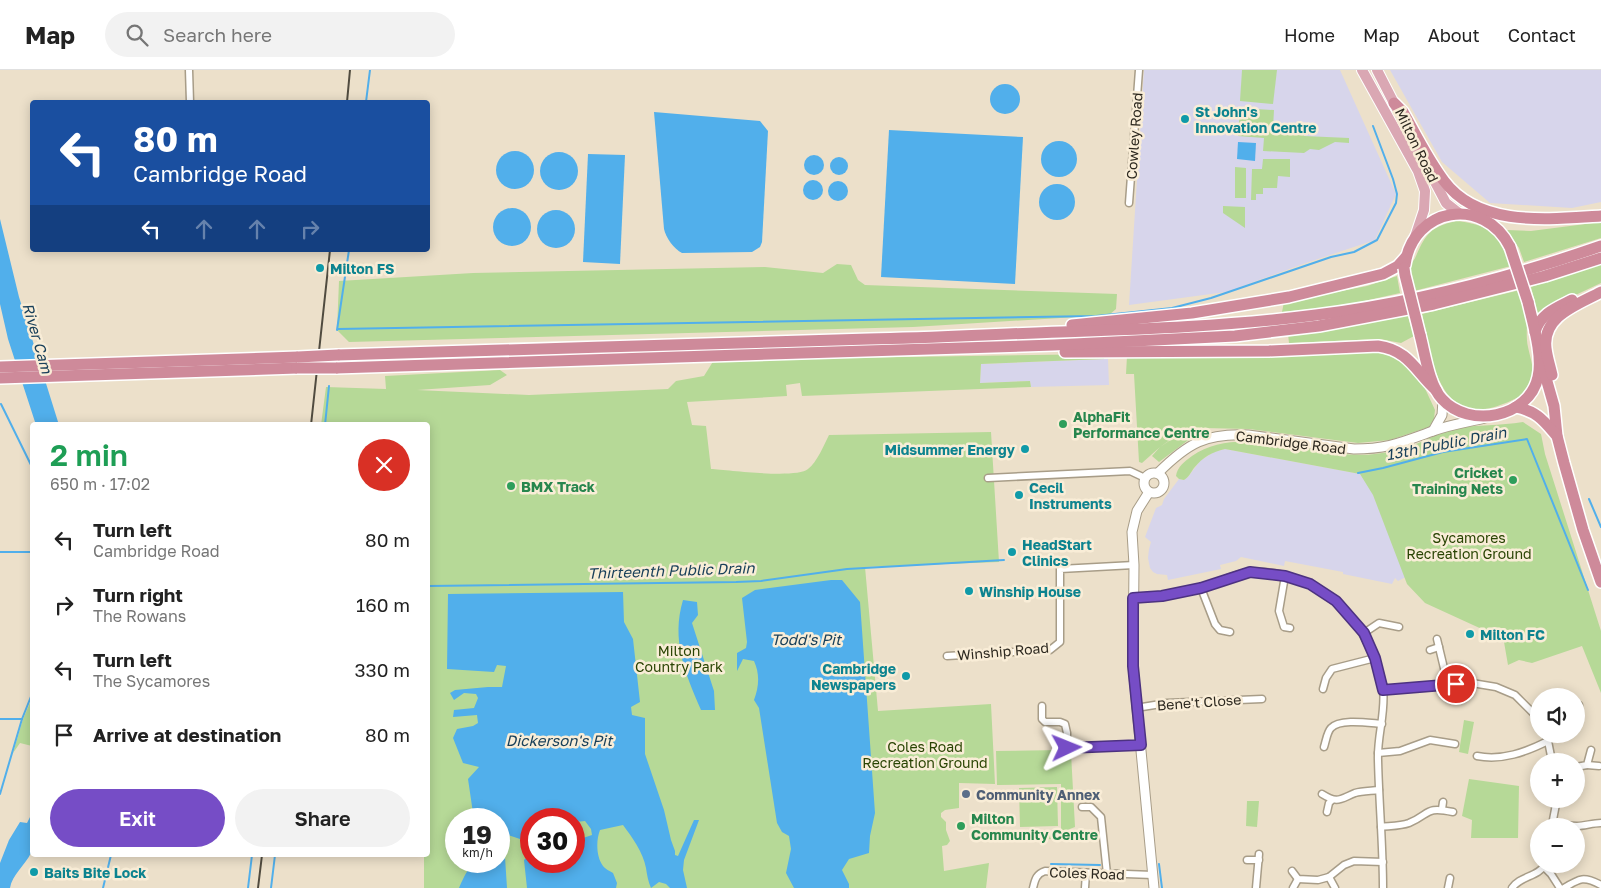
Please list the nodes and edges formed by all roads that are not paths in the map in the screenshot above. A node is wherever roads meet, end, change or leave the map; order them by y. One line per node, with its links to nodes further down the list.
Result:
1 (189, 70): 5 (street)
2 (1139, 70): 7 (street, Cowley Road)
3 (1362, 70): 11 (main road, Milton Road)
4 (1377, 70): 6 (main road, Milton Road)
5 (190, 100)
6 (1394, 103): 8 (main road, Milton Road); 10 (highway)
7 (1129, 203)
8 (1460, 214): 9 (highway); 11 (highway)
9 (1474, 215): 10 (highway); 18 (highway, bridge)
10 (1601, 216)
11 (1415, 236): 14 (highway)
12 (1601, 246): 17 (highway)
13 (1601, 258): 19 (highway)
14 (1405, 263): 17 (highway); 24 (highway, bridge)
15 (1601, 285): 18 (highway)
16 (1601, 292): 25 (highway)
17 (1028, 334): 21 (highway, bridge)
18 (1534, 334): 20 (highway)
19 (992, 347): 21 (highway, bridge); 24 (highway)
20 (1538, 353): 25 (highway); 26 (highway)
21 (297, 363): 22 (highway); 23 (highway)
22 (0, 367)
23 (0, 378)
24 (1439, 395): 27 (highway); 28 (street)
25 (1554, 406): 29 (highway)
26 (1516, 407): 27 (highway); 29 (highway)
27 (1494, 416): 28 (street, Cambridge Road)
28 (1433, 431): 30 (street, Cambridge Road)
29 (1557, 436): 36 (highway)
30 (1158, 472): 32 (street); 33 (street)
31 (988, 478): 32 (street)
32 (1145, 478): 33 (street)
33 (1149, 492): 34 (street)
34 (1134, 565): 38 (street); 46 (street, Winship Road)
35 (1285, 576): 37 (street); 40 (street); 42 (street)
36 (1601, 582)
37 (1201, 588): 38 (street); 41 (street)
38 (1133, 598): 53 (street)
39 (1399, 627): 42 (street)
40 (1290, 628)
41 (1230, 632)
42 (1364, 633): 47 (street)
43 (1437, 639): 44 (street)
44 (1439, 647): 45 (street); 48 (street)
45 (1430, 650)
46 (947, 656)
47 (1375, 658): 49 (street); 50 (street)
48 (1448, 685): 50 (street); 54 (street)
49 (1323, 689)
50 (1383, 690): 55 (street)
51 (1262, 699): 53 (street, Bene't Close)
52 (1042, 706): 58 (street)
53 (1136, 708): 58 (street)
54 (1530, 709)
55 (1382, 724): 59 (street); 61 (street)
56 (1543, 743): 62 (street)
57 (1455, 744): 61 (street)
58 (1141, 745): 83 (street)
59 (1324, 747)
60 (1591, 750): 63 (street)
61 (1378, 753): 65 (street)
62 (1477, 756)
63 (1587, 765): 64 (street)
64 (1598, 766)
65 (1379, 790): 67 (street); 75 (street)
66 (1322, 794): 67 (street)
67 (1332, 800): 71 (street)
68 (1443, 802): 70 (street)
69 (1082, 807): 82 (street)
70 (1442, 809): 72 (street); 75 (street)
71 (1327, 812)
72 (1453, 812)
73 (1601, 823): 74 (street)
74 (1585, 825)
75 (1381, 827): 77 (street)
76 (1247, 860): 91 (street)
77 (1383, 862): 84 (street); 94 (street)
78 (1292, 871): 86 (street)
79 (1086, 873): 82 (street, Coles Road); 88 (street, Coles Road); 89 (street)
80 (1538, 873): 96 (street)
81 (1550, 873): 97 (street)
82 (1107, 874): 83 (street, Coles Road)
83 (1152, 875): 90 (street)
84 (1329, 877): 86 (street); 93 (street)
85 (1450, 878): 95 (street)
86 (1298, 879): 92 (street)
87 (1601, 885): 98 (street)
88 (1033, 888)
89 (1085, 888)
90 (1154, 888)
91 (1256, 888)
92 (1293, 888)
93 (1335, 888)
94 (1383, 888)
95 (1448, 888)
96 (1512, 888)
97 (1560, 888)
98 (1564, 888)

